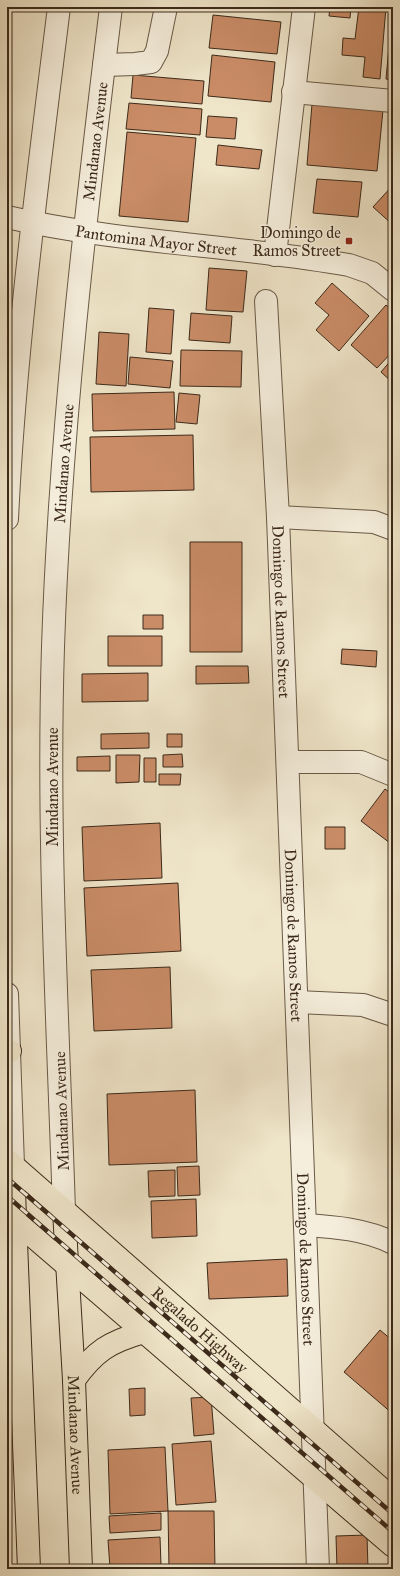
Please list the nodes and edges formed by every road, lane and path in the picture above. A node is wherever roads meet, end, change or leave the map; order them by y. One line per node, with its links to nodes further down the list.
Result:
1 (59, 7): 9 (street)
2 (111, 7): 5 (street, Mindanao Avenue)
3 (166, 7): 5 (street)
4 (304, 7): 6 (street)
5 (104, 64): 10 (street, Mindanao Avenue)
6 (293, 92): 7 (street); 11 (street)
7 (393, 101)
8 (7, 217): 9 (street, Pantomina Mayor Street)
9 (32, 223): 10 (street, Pantomina Mayor Street); 15 (street)
10 (84, 231): 11 (street, Pantomina Mayor Street); 24 (street, Mindanao Avenue)
11 (275, 255): 12 (street, Pantomina Mayor Street)
12 (393, 290)
13 (266, 301): 14 (street, Domingo de Ramos Street)
14 (278, 517): 16 (street); 17 (street, Domingo de Ramos Street)
15 (7, 519)
16 (393, 529)
17 (288, 762): 18 (street); 20 (street, Domingo de Ramos Street)
18 (393, 775)
19 (7, 994): 22 (street)
20 (297, 1002): 21 (street); 26 (street, Domingo de Ramos Street)
21 (393, 1015)
22 (8, 1051): 23 (street)
23 (10, 1163): 24 (main road, Regalado Highway); 25 (main road)
24 (64, 1211): 28 (main road, Mindanao Avenue); 32 (main road, Regalado Highway)
25 (11, 1218): 28 (main road); 29 (main road)
26 (304, 1224): 27 (street); 32 (street, Domingo de Ramos Street)
27 (393, 1243)
28 (67, 1266): 30 (main road); 31 (main road, Mindanao Avenue)
29 (13, 1322): 36 (main road)
30 (144, 1332): 31 (main road); 33 (main road)
31 (74, 1380): 37 (main road, Mindanao Avenue)
32 (313, 1429): 33 (street, Domingo de Ramos Street); 34 (main road, Regalado Highway)
33 (314, 1478): 35 (main road); 38 (street, Domingo de Ramos Street)
34 (393, 1499)
35 (393, 1546)
36 (29, 1569)
37 (81, 1569)
38 (318, 1569)

